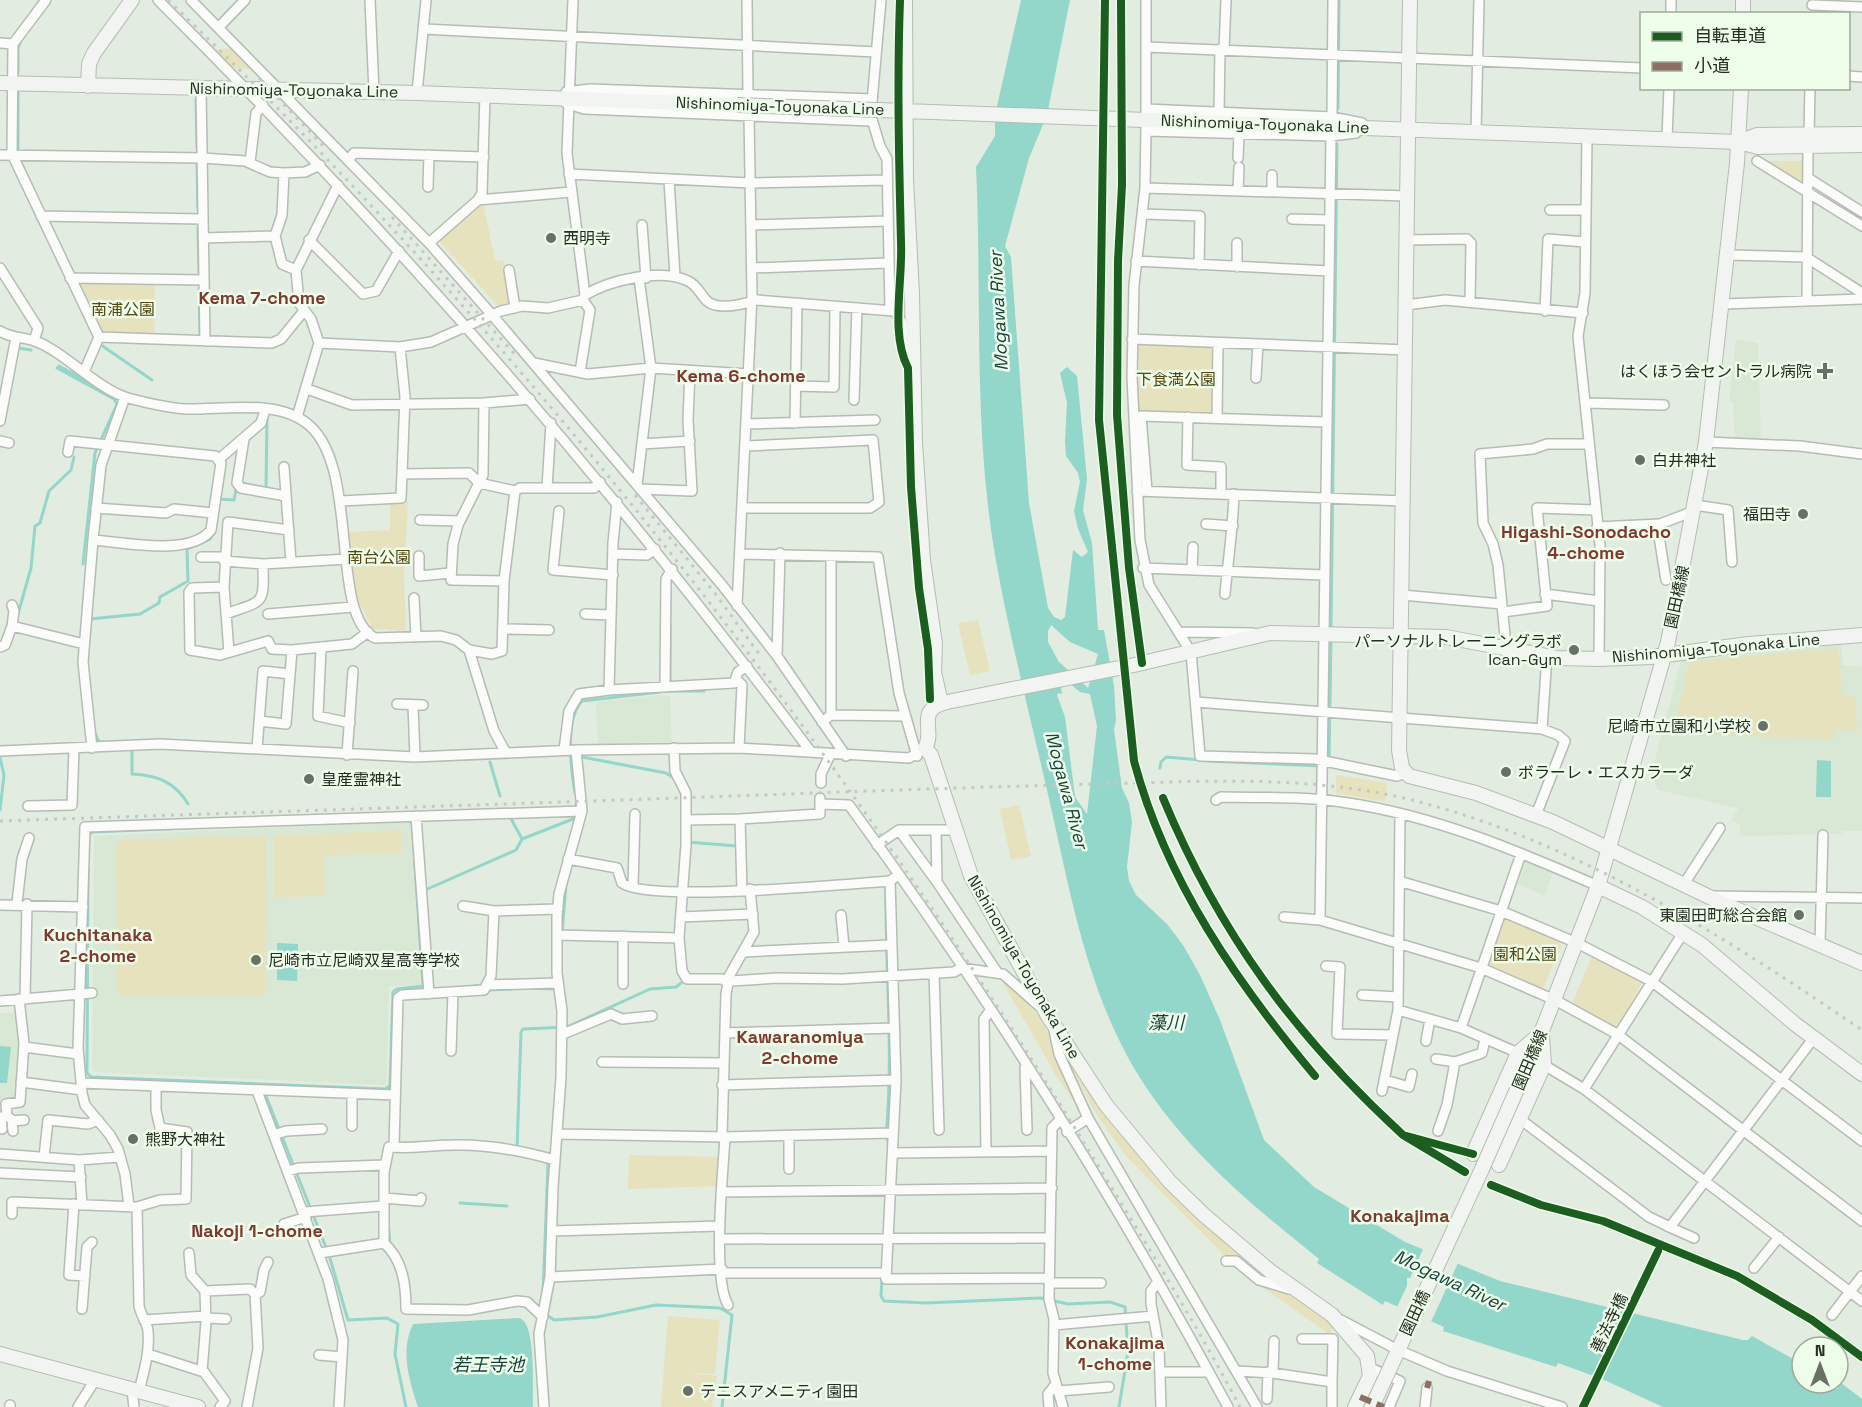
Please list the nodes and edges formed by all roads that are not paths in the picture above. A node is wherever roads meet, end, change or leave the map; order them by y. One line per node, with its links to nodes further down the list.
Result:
1 (46, 0): 23 (street)
2 (132, 0): 33 (street)
3 (158, 0): 35 (street)
4 (191, 0): 19 (street)
5 (245, 0): 19 (street)
6 (370, 0): 40 (street)
7 (426, 0): 20 (street)
8 (573, 0): 21 (street)
9 (747, 0): 24 (street)
10 (881, 0): 27 (street)
11 (905, 0): 47 (street)
12 (1146, 0): 25 (street)
13 (1226, 0): 26 (street)
14 (1333, 0): 28 (street)
15 (1410, 0): 29 (street)
16 (1479, 0): 30 (street)
17 (1812, 6): 18 (street)
18 (1862, 7)
19 (219, 27): 36 (street)
20 (424, 29): 21 (street); 41 (street)
21 (573, 37): 24 (street); 44 (street)
22 (0, 43): 23 (street)
23 (13, 44): 32 (street)
24 (746, 44): 27 (street); 42 (street)
25 (1146, 47): 26 (street); 51 (street)
26 (1222, 50): 28 (street); 49 (street)
27 (876, 52): 46 (street)
28 (1336, 55): 29 (street); 50 (street)
29 (1409, 58): 30 (street); 53 (street)
30 (1477, 61): 31 (street); 54 (street)
31 (1640, 68)
32 (6, 84): 33 (street, Nishinomiya-Toyonaka Line); 63 (street)
33 (88, 86): 34 (street, Nishinomiya-Toyonaka Line)
34 (201, 88): 35 (street, Nishinomiya-Toyonaka Line); 67 (street)
35 (247, 88): 36 (street, Nishinomiya-Toyonaka Line); 45 (street)
36 (280, 89): 40 (street, Nishinomiya-Toyonaka Line); 68 (street)
37 (1669, 90): 59 (street)
38 (1741, 90): 61 (street, 園田橋線)
39 (1810, 90): 60 (street)
40 (374, 92): 41 (street, Nishinomiya-Toyonaka Line)
41 (417, 93): 43 (street, Nishinomiya-Toyonaka Line)
42 (748, 94): 44 (street); 46 (street)
43 (485, 95): 44 (street, Nishinomiya-Toyonaka Line); 66 (street)
44 (569, 98): 46 (street, Nishinomiya-Toyonaka Line, bridge); 48 (street); 73 (street)
45 (263, 105): 70 (street); 71 (street)
46 (874, 110): 47 (street, Nishinomiya-Toyonaka Line); 48 (street); 77 (street)
47 (911, 111): 51 (street, Nishinomiya-Toyonaka Line); 155 (street)
48 (749, 115): 78 (street)
49 (1216, 117): 50 (street); 51 (street, Nishinomiya-Toyonaka Line); 52 (street, Nishinomiya-Toyonaka Line)
50 (1332, 117): 52 (street)
51 (1148, 120): 55 (street); 81 (street)
52 (1389, 129): 53 (street, Nishinomiya-Toyonaka Line); 57 (street)
53 (1409, 129): 54 (street, Nishinomiya-Toyonaka Line); 87 (street)
54 (1476, 132): 58 (street, Nishinomiya-Toyonaka Line)
55 (1239, 134): 57 (street); 82 (street)
56 (1862, 134): 60 (street, Nishinomiya-Toyonaka Line)
57 (1331, 136): 86 (street)
58 (1587, 136): 59 (street, Nishinomiya-Toyonaka Line); 90 (street)
59 (1666, 139): 61 (street, Nishinomiya-Toyonaka Line)
60 (1809, 140): 61 (street, Nishinomiya-Toyonaka Line); 62 (street, Nishinomiya-Toyonaka Line); 75 (street)
61 (1739, 142): 109 (street, 園田橋線)
62 (1862, 145)
63 (12, 154): 64 (street); 67 (street); 93 (street)
64 (0, 155)
65 (429, 155): 66 (street); 68 (street); 80 (street)
66 (484, 157): 88 (street)
67 (201, 158): 70 (street); 94 (street)
68 (348, 160): 106 (street)
69 (1757, 161): 85 (street)
70 (250, 162): 72 (street)
71 (320, 165): 72 (street); 79 (street)
72 (284, 173): 101 (street)
73 (569, 174): 76 (street); 83 (street)
74 (1272, 175): 84 (street)
75 (1808, 178): 85 (street); 91 (street)
76 (669, 180): 78 (street); 120 (street)
77 (887, 180): 78 (street); 97 (street)
78 (750, 183): 100 (street)
79 (338, 184): 103 (street); 108 (street)
80 (428, 187)
81 (1145, 188): 82 (street); 92 (street)
82 (1238, 191): 84 (street)
83 (571, 192): 88 (street); 125 (street)
84 (1272, 192): 86 (street)
85 (1808, 192): 98 (street); 110 (street)
86 (1334, 194): 87 (street); 96 (street)
87 (1407, 196): 104 (street)
88 (478, 200): 106 (street)
89 (1550, 210): 90 (street)
90 (1586, 210): 105 (street)
91 (1861, 212): 98 (street)
92 (1144, 214): 111 (street); 113 (street)
93 (41, 216): 94 (street); 121 (street)
94 (202, 219): 102 (street)
95 (1292, 219): 96 (street)
96 (1329, 220): 119 (street)
97 (887, 221): 100 (street); 112 (street)
98 (1858, 224)
99 (642, 225): 122 (street)
100 (751, 225): 116 (street)
101 (275, 236): 102 (street); 117 (street)
102 (203, 238): 123 (street)
103 (309, 240): 108 (street); 117 (street)
104 (1407, 240): 129 (street); 131 (street)
105 (1585, 242): 137 (street); 139 (street)
106 (429, 243): 140 (street)
107 (1237, 243): 114 (street)
108 (399, 251): 141 (street)
109 (1728, 255): 110 (street); 132 (street, 園田橋線)
110 (1806, 257): 124 (street); 127 (street)
111 (1136, 261): 113 (street); 145 (street)
112 (888, 263): 116 (street); 136 (street)
113 (1200, 265): 114 (street)
114 (1237, 267): 119 (street)
115 (0, 268): 146 (street)
116 (752, 268): 128 (street)
117 (296, 270): 138 (street)
118 (509, 270): 134 (street)
119 (1329, 271): 152 (street)
120 (675, 276): 122 (street); 128 (street)
121 (70, 278): 123 (street); 144 (street)
122 (642, 278): 125 (street); 156 (street)
123 (204, 280): 147 (street)
124 (1862, 293)
125 (584, 298): 134 (street); 159 (street)
126 (1862, 299): 127 (street)
127 (1807, 301): 132 (street)
128 (751, 302): 130 (street); 160 (street)
129 (1470, 302): 131 (street); 137 (street)
130 (797, 303): 133 (street); 162 (street)
131 (1406, 304): 153 (street)
132 (1723, 304): 183 (street, 園田橋線)
133 (835, 306): 135 (street); 162 (street)
134 (514, 308): 140 (street)
135 (857, 308): 136 (street); 166 (street)
136 (890, 310): 155 (street)
137 (1545, 311): 139 (street)
138 (303, 312): 147 (street); 148 (street)
139 (1582, 313): 168 (street)
140 (493, 316): 141 (street); 154 (street)
141 (466, 324): 151 (street); 165 (street)
142 (0, 331): 143 (street)
143 (16, 337): 146 (street); 176 (street)
144 (99, 337): 147 (street); 158 (street)
145 (1132, 339): 149 (street); 197 (street)
146 (34, 341): 158 (street)
147 (205, 341)
148 (319, 343): 151 (street); 163 (street)
149 (1218, 343): 150 (street); 174 (street)
150 (1258, 344): 152 (street); 161 (street)
151 (400, 347): 169 (street)
152 (1332, 347): 153 (street); 177 (street)
153 (1406, 350): 205 (street)
154 (534, 363): 159 (street); 195 (street)
155 (914, 365): 285 (street)
156 (651, 368): 157 (street); 159 (street); 185 (street)
157 (690, 371): 160 (street); 182 (street)
158 (84, 372): 164 (street)
159 (580, 372)
160 (748, 374): 180 (street)
161 (1256, 378)
162 (795, 386): 179 (street)
163 (307, 389): 169 (street); 172 (street)
164 (125, 397): 171 (street); 184 (street)
165 (530, 399): 167 (street); 178 (street)
166 (854, 400)
167 (484, 403): 169 (street); 194 (street)
168 (1587, 403): 170 (street); 186 (street)
169 (404, 404): 192 (street)
170 (1664, 405)
171 (266, 410): 172 (street); 181 (street)
172 (297, 417): 204 (street)
173 (1188, 417): 174 (street); 198 (street); 200 (street)
174 (1217, 418): 177 (street)
175 (875, 420): 179 (street)
176 (0, 421)
177 (1327, 422): 203 (street)
178 (551, 423): 193 (street); 196 (street)
179 (795, 423): 180 (street)
180 (746, 424): 187 (street)
181 (244, 439): 190 (street); 202 (street)
182 (690, 441): 185 (street); 195 (street)
183 (1706, 442): 189 (street); 209 (street, 園田橋線)
184 (107, 443): 188 (street); 190 (street); 207 (street)
185 (642, 444): 195 (street)
186 (1589, 444): 210 (street); 252 (street)
187 (746, 446): 208 (street); 208 (street)
188 (68, 452)
189 (1862, 454)
190 (218, 460): 212 (street)
191 (284, 467): 202 (street)
192 (403, 474): 194 (street); 204 (street)
193 (600, 482): 196 (street); 206 (street)
194 (478, 483): 199 (street); 214 (street)
195 (638, 487): 250 (street)
196 (548, 488): 199 (street)
197 (1137, 491): 198 (street); 234 (street)
198 (1147, 491): 200 (street)
199 (515, 492): 242 (street)
200 (1221, 494): 201 (street)
201 (1234, 494): 203 (street); 217 (street)
202 (286, 496): 219 (street)
203 (1330, 498): 205 (street); 240 (street)
204 (341, 501): 230 (street)
205 (1404, 501): 246 (street)
206 (617, 502): 222 (street); 224 (street)
207 (96, 508): 212 (street); 220 (street)
208 (744, 508): 225 (street)
209 (1695, 508): 216 (street); 232 (street); 275 (street, 園田橋線)
210 (1596, 510): 218 (street); 245 (street)
211 (559, 511): 239 (street)
212 (213, 513): 220 (street)
213 (420, 520): 214 (street)
214 (460, 521): 238 (street)
215 (1206, 524): 217 (street)
216 (1657, 524): 218 (street); 241 (street)
217 (1233, 526): 237 (street)
218 (1597, 527): 248 (street)
219 (289, 530): 229 (street); 231 (street)
220 (93, 540): 267 (street)
221 (1193, 547): 236 (street)
222 (655, 549): 224 (street); 235 (street)
223 (780, 553): 225 (street); 227 (street); 276 (street)
224 (614, 554): 239 (street)
225 (740, 554): 250 (street)
226 (418, 556): 238 (street)
227 (831, 556): 289 (street); 290 (street)
228 (201, 557): 229 (street)
229 (224, 559): 233 (street); 243 (street)
230 (347, 559): 231 (street); 251 (street)
231 (291, 562): 233 (street)
232 (1732, 562)
233 (263, 564): 253 (street)
234 (1143, 568): 236 (street); 261 (street)
235 (672, 569): 279 (street); 283 (street)
236 (1192, 570): 237 (street)
237 (1229, 571): 240 (street); 244 (street)
238 (450, 573): 242 (street)
239 (613, 575): 256 (street)
240 (1325, 575): 263 (street)
241 (1666, 579)
242 (504, 581): 258 (street)
243 (224, 587): 253 (street); 273 (street)
244 (1225, 594)
245 (1545, 594): 248 (street); 252 (street)
246 (1402, 595): 252 (street); 265 (street)
247 (414, 598): 266 (street)
248 (1599, 601): 278 (street)
249 (12, 605): 257 (street)
250 (737, 606): 276 (street)
251 (353, 607): 254 (street); 260 (street)
252 (1502, 608): 268 (street)
253 (226, 614): 273 (street)
254 (268, 614)
255 (585, 614): 256 (street)
256 (611, 615): 284 (street)
257 (12, 626): 267 (street); 269 (street)
258 (503, 629): 259 (street); 272 (street)
259 (549, 630)
260 (368, 632): 266 (street); 270 (street)
261 (1180, 632): 262 (street); 274 (street)
262 (1270, 633): 263 (street, Nishinomiya-Toyonaka Line); 274 (street, Nishinomiya-Toyonaka Line)
263 (1328, 635): 265 (street, Nishinomiya-Toyonaka Line); 288 (street)
264 (1862, 635): 275 (street, Nishinomiya-Toyonaka Line)
265 (1402, 636): 268 (street, Nishinomiya-Toyonaka Line); 291 (street)
266 (416, 637): 272 (street)
267 (84, 644): 296 (street)
268 (1506, 646): 277 (street, Nishinomiya-Toyonaka Line)
269 (0, 647)
270 (321, 647): 271 (street); 293 (street)
271 (292, 650): 273 (street); 281 (street)
272 (469, 650): 305 (street)
273 (229, 652)
274 (1191, 652): 285 (street, Nishinomiya-Toyonaka Line); 286 (street)
275 (1665, 655): 278 (street, Nishinomiya-Toyonaka Line); 330 (street, 園田橋線)
276 (777, 656): 294 (street)
277 (1547, 656): 278 (street, Nishinomiya-Toyonaka Line); 295 (street)
278 (1599, 659)
279 (747, 666): 282 (street); 303 (street)
280 (353, 671): 293 (street)
281 (290, 674): 292 (street); 292 (street)
282 (737, 680): 283 (street); 298 (street)
283 (668, 687): 284 (street)
284 (609, 690): 301 (street)
285 (946, 702): 304 (street, Nishinomiya-Toyonaka Line)
286 (1196, 702): 288 (street); 310 (street)
287 (397, 704): 309 (street)
288 (1328, 713): 291 (street); 310 (street)
289 (831, 715): 290 (street); 294 (street)
290 (904, 716): 304 (street)
291 (1401, 718): 295 (street); 311 (street)
292 (260, 721): 300 (street)
293 (350, 723): 306 (street)
294 (822, 723): 308 (street)
295 (1542, 729): 319 (street)
296 (92, 748): 299 (street); 300 (street)
297 (674, 748): 298 (street); 301 (street); 322 (street)
298 (739, 748): 303 (street)
299 (74, 749): 302 (street); 315 (street)
300 (257, 749): 306 (street)
301 (570, 750): 305 (street); 316 (street)
302 (0, 751)
303 (811, 752): 307 (street)
304 (921, 752): 308 (street); 326 (street, Nishinomiya-Toyonaka Line)
305 (506, 753): 309 (street)
306 (347, 755): 309 (street)
307 (830, 755): 308 (street); 312 (street)
308 (846, 756)
309 (415, 757)
310 (1327, 763): 311 (street); 314 (street)
311 (1405, 773): 319 (street)
312 (821, 783)
313 (1216, 800): 314 (street)
314 (1322, 801): 318 (street); 355 (street)
315 (28, 806)
316 (582, 810): 320 (street); 332 (street)
317 (635, 814): 338 (street)
318 (1400, 814): 331 (street); 334 (street)
319 (1536, 815): 330 (street)
320 (416, 816): 347 (street); 380 (street)
321 (740, 819): 322 (street); 329 (street); 339 (street)
322 (686, 820): 340 (street)
323 (1720, 828): 336 (street)
324 (899, 830): 325 (street); 329 (street); 335 (street)
325 (936, 830): 326 (street); 335 (street)
326 (955, 830): 389 (street, Nishinomiya-Toyonaka Line)
327 (1823, 834): 342 (street)
328 (28, 838): 344 (street)
329 (878, 845): 333 (street)
330 (1610, 848): 336 (street); 337 (street, 園田橋線)
331 (1521, 854): 337 (street); 350 (street)
332 (568, 859): 338 (street); 348 (street)
333 (894, 878): 339 (street); 363 (street); 368 (street)
334 (1399, 881): 350 (street); 362 (street)
335 (937, 882): 370 (street)
336 (1684, 884): 341 (street)
337 (1598, 886): 356 (street); 360 (street, 園田橋線)
338 (633, 887): 340 (street)
339 (746, 890): 340 (street); 351 (street)
340 (682, 893): 353 (street)
341 (1708, 896): 342 (street); 361 (street)
342 (1822, 897): 343 (street); 361 (street)
343 (1862, 898)
344 (22, 904): 345 (street); 347 (street); 383 (street)
345 (0, 905)
346 (463, 906): 349 (street)
347 (83, 907): 379 (street)
348 (558, 909): 349 (street); 357 (street)
349 (494, 911): 377 (street)
350 (1501, 911): 360 (street); 369 (street)
351 (753, 914): 353 (street); 365 (street)
352 (841, 915): 364 (street)
353 (681, 917): 359 (street)
354 (1284, 917): 355 (street)
355 (1320, 920): 362 (street)
356 (1683, 933): 373 (street); 399 (street)
357 (557, 935): 358 (street); 374 (street)
358 (623, 936): 359 (street); 376 (street)
359 (679, 938): 375 (street)
360 (1577, 943): 373 (street); 384 (street, 園田橋線)
361 (1820, 943): 366 (street)
362 (1398, 944): 369 (street); 382 (street)
363 (890, 945): 364 (street); 372 (street)
364 (844, 947): 365 (street)
365 (743, 952): 375 (street)
366 (1862, 963)
367 (1326, 966): 397 (street)
368 (961, 968): 370 (street); 371 (street); 387 (street)
369 (1481, 968): 384 (street); 392 (street)
370 (997, 972): 389 (street)
371 (934, 973): 372 (street); 434 (street)
372 (891, 976): 375 (street); 391 (street)
373 (1651, 981): 396 (street); 415 (street)
374 (557, 983): 377 (street); 395 (street)
375 (728, 983): 394 (street)
376 (623, 984)
377 (488, 986): 378 (street)
378 (453, 992): 380 (street); 402 (street)
379 (87, 993): 383 (street); 404 (street)
380 (429, 994): 424 (street)
381 (1362, 995): 382 (street)
382 (1398, 997): 386 (street)
383 (22, 999): 385 (street); 401 (street)
384 (1555, 1000): 393 (street, 園田橋線); 396 (street)
385 (0, 1001)
386 (1398, 1010): 390 (street); 397 (street)
387 (990, 1011): 409 (street); 446 (street)
388 (652, 1016): 395 (street)
389 (1050, 1019): 425 (street); 498 (street, Nishinomiya-Toyonaka Line)
390 (1430, 1019): 392 (street); 400 (street)
391 (894, 1028): 394 (street); 413 (street)
392 (1461, 1028): 398 (street)
393 (1542, 1032): 403 (street); 410 (street); 462 (street, 園田橋線, bridge)
394 (725, 1033): 408 (street)
395 (562, 1034): 441 (street)
396 (1617, 1034): 420 (street); 436 (street)
397 (1393, 1035): 414 (street)
398 (1485, 1039): 403 (street); 407 (street)
399 (1813, 1039): 412 (street); 415 (street)
400 (1426, 1041)
401 (24, 1047): 404 (street); 416 (street)
402 (451, 1051)
403 (1518, 1053): 450 (street)
404 (78, 1054): 418 (street)
405 (1436, 1059): 407 (street)
406 (602, 1062): 408 (street)
407 (1455, 1062): 437 (street)
408 (723, 1063): 417 (street)
409 (1025, 1065): 429 (street); 435 (street)
410 (1544, 1065): 420 (street); 426 (street)
411 (1412, 1074): 414 (street)
412 (1862, 1074)
413 (896, 1080): 417 (street); 439 (street)
414 (1385, 1080): 422 (street)
415 (1782, 1080): 436 (street); 444 (street)
416 (21, 1082): 418 (street); 430 (street)
417 (722, 1085): 443 (street)
418 (82, 1086): 419 (street); 428 (street)
419 (156, 1086): 421 (street); 469 (street)
420 (1584, 1089): 461 (street)
421 (257, 1091): 423 (street); 440 (street)
422 (1382, 1091)
423 (352, 1094): 424 (street); 431 (street)
424 (393, 1095): 445 (street)
425 (1088, 1118): 438 (street); 520 (street)
426 (1520, 1119): 455 (street); 475 (street)
427 (24, 1120): 430 (street)
428 (98, 1120): 451 (street); 452 (street)
429 (1060, 1120): 438 (street); 447 (street)
430 (10, 1123): 432 (street)
431 (351, 1126)
432 (2, 1129)
433 (322, 1129): 440 (street)
434 (939, 1130)
435 (1027, 1130)
436 (1743, 1130): 461 (street); 472 (street)
437 (1438, 1131)
438 (1067, 1132): 496 (street)
439 (892, 1133): 442 (street); 448 (street)
440 (280, 1134): 457 (street)
441 (559, 1134): 443 (street); 454 (street)
442 (789, 1136): 443 (street); 458 (street)
443 (723, 1137): 465 (street)
444 (1862, 1141)
445 (394, 1148): 454 (street); 456 (street)
446 (986, 1151): 447 (street); 448 (street)
447 (1052, 1151): 463 (street)
448 (894, 1153): 464 (street)
449 (0, 1154): 451 (street)
450 (1473, 1154)
451 (45, 1157): 453 (street)
452 (120, 1157): 453 (street); 469 (street)
453 (80, 1160): 460 (street)
454 (555, 1160): 476 (street)
455 (1499, 1165)
456 (385, 1166): 457 (street); 467 (street)
457 (293, 1169): 470 (street)
458 (789, 1169)
459 (0, 1173): 460 (street)
460 (81, 1177): 468 (street)
461 (1705, 1180): 475 (street); 477 (street)
462 (1475, 1184): 514 (street, 園田橋)
463 (1052, 1188): 464 (street); 479 (street)
464 (891, 1191): 465 (street); 478 (street)
465 (721, 1192): 474 (street)
466 (422, 1198): 467 (street)
467 (384, 1202): 470 (street); 483 (street)
468 (78, 1204): 469 (street); 471 (street); 491 (street)
469 (133, 1207): 510 (street)
470 (308, 1213): 473 (street); 484 (street)
471 (12, 1214)
472 (1862, 1221)
473 (284, 1224)
474 (720, 1226): 476 (street); 481 (street)
475 (1667, 1226): 480 (street)
476 (552, 1231): 493 (street)
477 (1779, 1237): 488 (street); 499 (street)
478 (888, 1238): 479 (street); 481 (street); 490 (street)
479 (1050, 1238): 494 (street)
480 (1694, 1238)
481 (721, 1239): 489 (street)
482 (92, 1242): 491 (street)
483 (384, 1243): 484 (street); 508 (street)
484 (324, 1251): 518 (street)
485 (189, 1254): 497 (street)
486 (1226, 1261): 498 (street)
487 (268, 1262): 500 (street)
488 (1754, 1268)
489 (722, 1271): 490 (street); 493 (street); 502 (street)
490 (886, 1273): 494 (street)
491 (85, 1276): 503 (street)
492 (1862, 1276): 499 (street)
493 (550, 1278): 508 (street)
494 (1049, 1281): 495 (street); 511 (street)
495 (1101, 1283)
496 (1157, 1283): 506 (street); 522 (street)
497 (205, 1291): 500 (street); 507 (street)
498 (1300, 1292): 504 (street, Nishinomiya-Toyonaka Line)
499 (1850, 1292): 501 (street); 505 (street)
500 (255, 1294): 536 (street)
501 (1862, 1301)
502 (728, 1305)
503 (82, 1309)
504 (1332, 1315): 514 (street); 524 (street, Nishinomiya-Toyonaka Line)
505 (1832, 1315)
506 (1152, 1316): 511 (street); 521 (street)
507 (206, 1317): 509 (street); 510 (street); 519 (street)
508 (543, 1317): 538 (street)
509 (226, 1318)
510 (144, 1320): 516 (street)
511 (1054, 1325): 528 (street)
512 (1302, 1339): 526 (street)
513 (1274, 1341): 523 (street)
514 (1397, 1350): 546 (street, bridge); 549 (street)
515 (0, 1354): 525 (street)
516 (148, 1354): 519 (street); 530 (street)
517 (319, 1355): 518 (street)
518 (342, 1357): 537 (street)
519 (202, 1371): 535 (street)
520 (1237, 1371): 523 (street); 543 (street)
521 (1160, 1372): 522 (street); 541 (street)
522 (1209, 1372): 542 (street)
523 (1271, 1373): 526 (street); 531 (street)
524 (1370, 1376): 545 (street); 547 (street)
525 (95, 1380): 530 (street); 532 (street)
526 (1332, 1382): 544 (street)
527 (1109, 1387): 528 (street)
528 (1058, 1388): 539 (street); 540 (street)
529 (1427, 1388): 548 (street)
530 (136, 1390): 533 (street); 534 (street)
531 (1267, 1399)
532 (78, 1407)
533 (134, 1407)
534 (198, 1407)
535 (220, 1407)
536 (247, 1407)
537 (339, 1407)
538 (544, 1407)
539 (1049, 1407)
540 (1063, 1407)
541 (1161, 1407)
542 (1228, 1407)
543 (1257, 1407)
544 (1332, 1407)
545 (1355, 1407)
546 (1372, 1407)
547 (1389, 1407)
548 (1425, 1407)
549 (1562, 1407)

